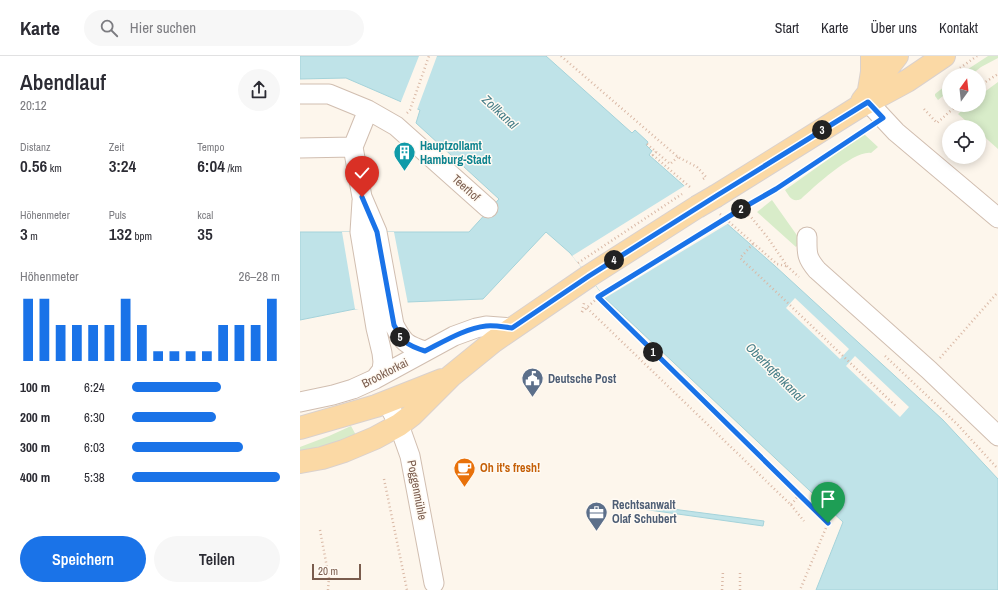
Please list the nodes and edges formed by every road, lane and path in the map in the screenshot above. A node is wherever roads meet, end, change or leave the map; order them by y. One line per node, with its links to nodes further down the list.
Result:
1 (429, 56): 14 (path)
2 (561, 56): 20 (path)
3 (872, 56): 10 (main road)
4 (897, 56): 10 (main road)
5 (977, 56): 6 (path)
6 (949, 64): 10 (main road)
7 (998, 74): 8 (path)
8 (986, 82)
9 (300, 94): 12 (street, Teerhof)
10 (864, 100): 15 (street); 23 (main road)
11 (924, 109): 13 (path)
12 (368, 110): 17 (street); 24 (street, Teerhof)
13 (949, 112)
14 (404, 117)
15 (883, 118): 25 (path); 26 (street)
16 (647, 144): 19 (path)
17 (353, 147): 18 (street); 36 (street)
18 (300, 148)
19 (656, 152): 20 (path); 21 (path)
20 (678, 157): 23 (path)
21 (672, 172)
22 (694, 186): 31 (path, bridge)
23 (711, 186): 31 (main road, bridge)
24 (488, 208)
25 (741, 209): 30 (path); 34 (path, bridge)
26 (998, 218)
27 (744, 236): 29 (path)
28 (807, 236): 41 (street)
29 (753, 244): 30 (path); 46 (path)
30 (787, 266): 32 (path)
31 (584, 269): 38 (main road)
32 (800, 279)
33 (998, 292): 41 (path)
34 (598, 297): 35 (path); 53 (path)
35 (587, 308): 37 (path); 54 (path)
36 (382, 309): 39 (street); 43 (street)
37 (582, 312)
38 (512, 328): 39 (street, Brooktorkai); 42 (main road)
39 (425, 351): 43 (street, Brooktorkai)
40 (881, 353): 51 (path)
41 (929, 370): 49 (street)
42 (451, 376): 45 (main road, Brooktorkai); 47 (main road)
43 (375, 379): 44 (street, Brooktorkai)
44 (300, 402)
45 (387, 402): 47 (street, Poggenmühle); 48 (main road, Brooktorkai)
46 (897, 407)
47 (399, 425): 50 (main road); 59 (street, Poggenmühle)
48 (300, 428)
49 (998, 436)
50 (300, 462)
51 (998, 469)
52 (384, 479): 61 (path)
53 (800, 495): 54 (path); 64 (path)
54 (791, 505): 55 (path)
55 (804, 521)
56 (320, 530): 60 (path)
57 (722, 571): 62 (path)
58 (740, 572): 63 (path)
59 (434, 583)
60 (328, 590)
61 (407, 590)
62 (722, 590)
63 (740, 590)
64 (800, 590)

